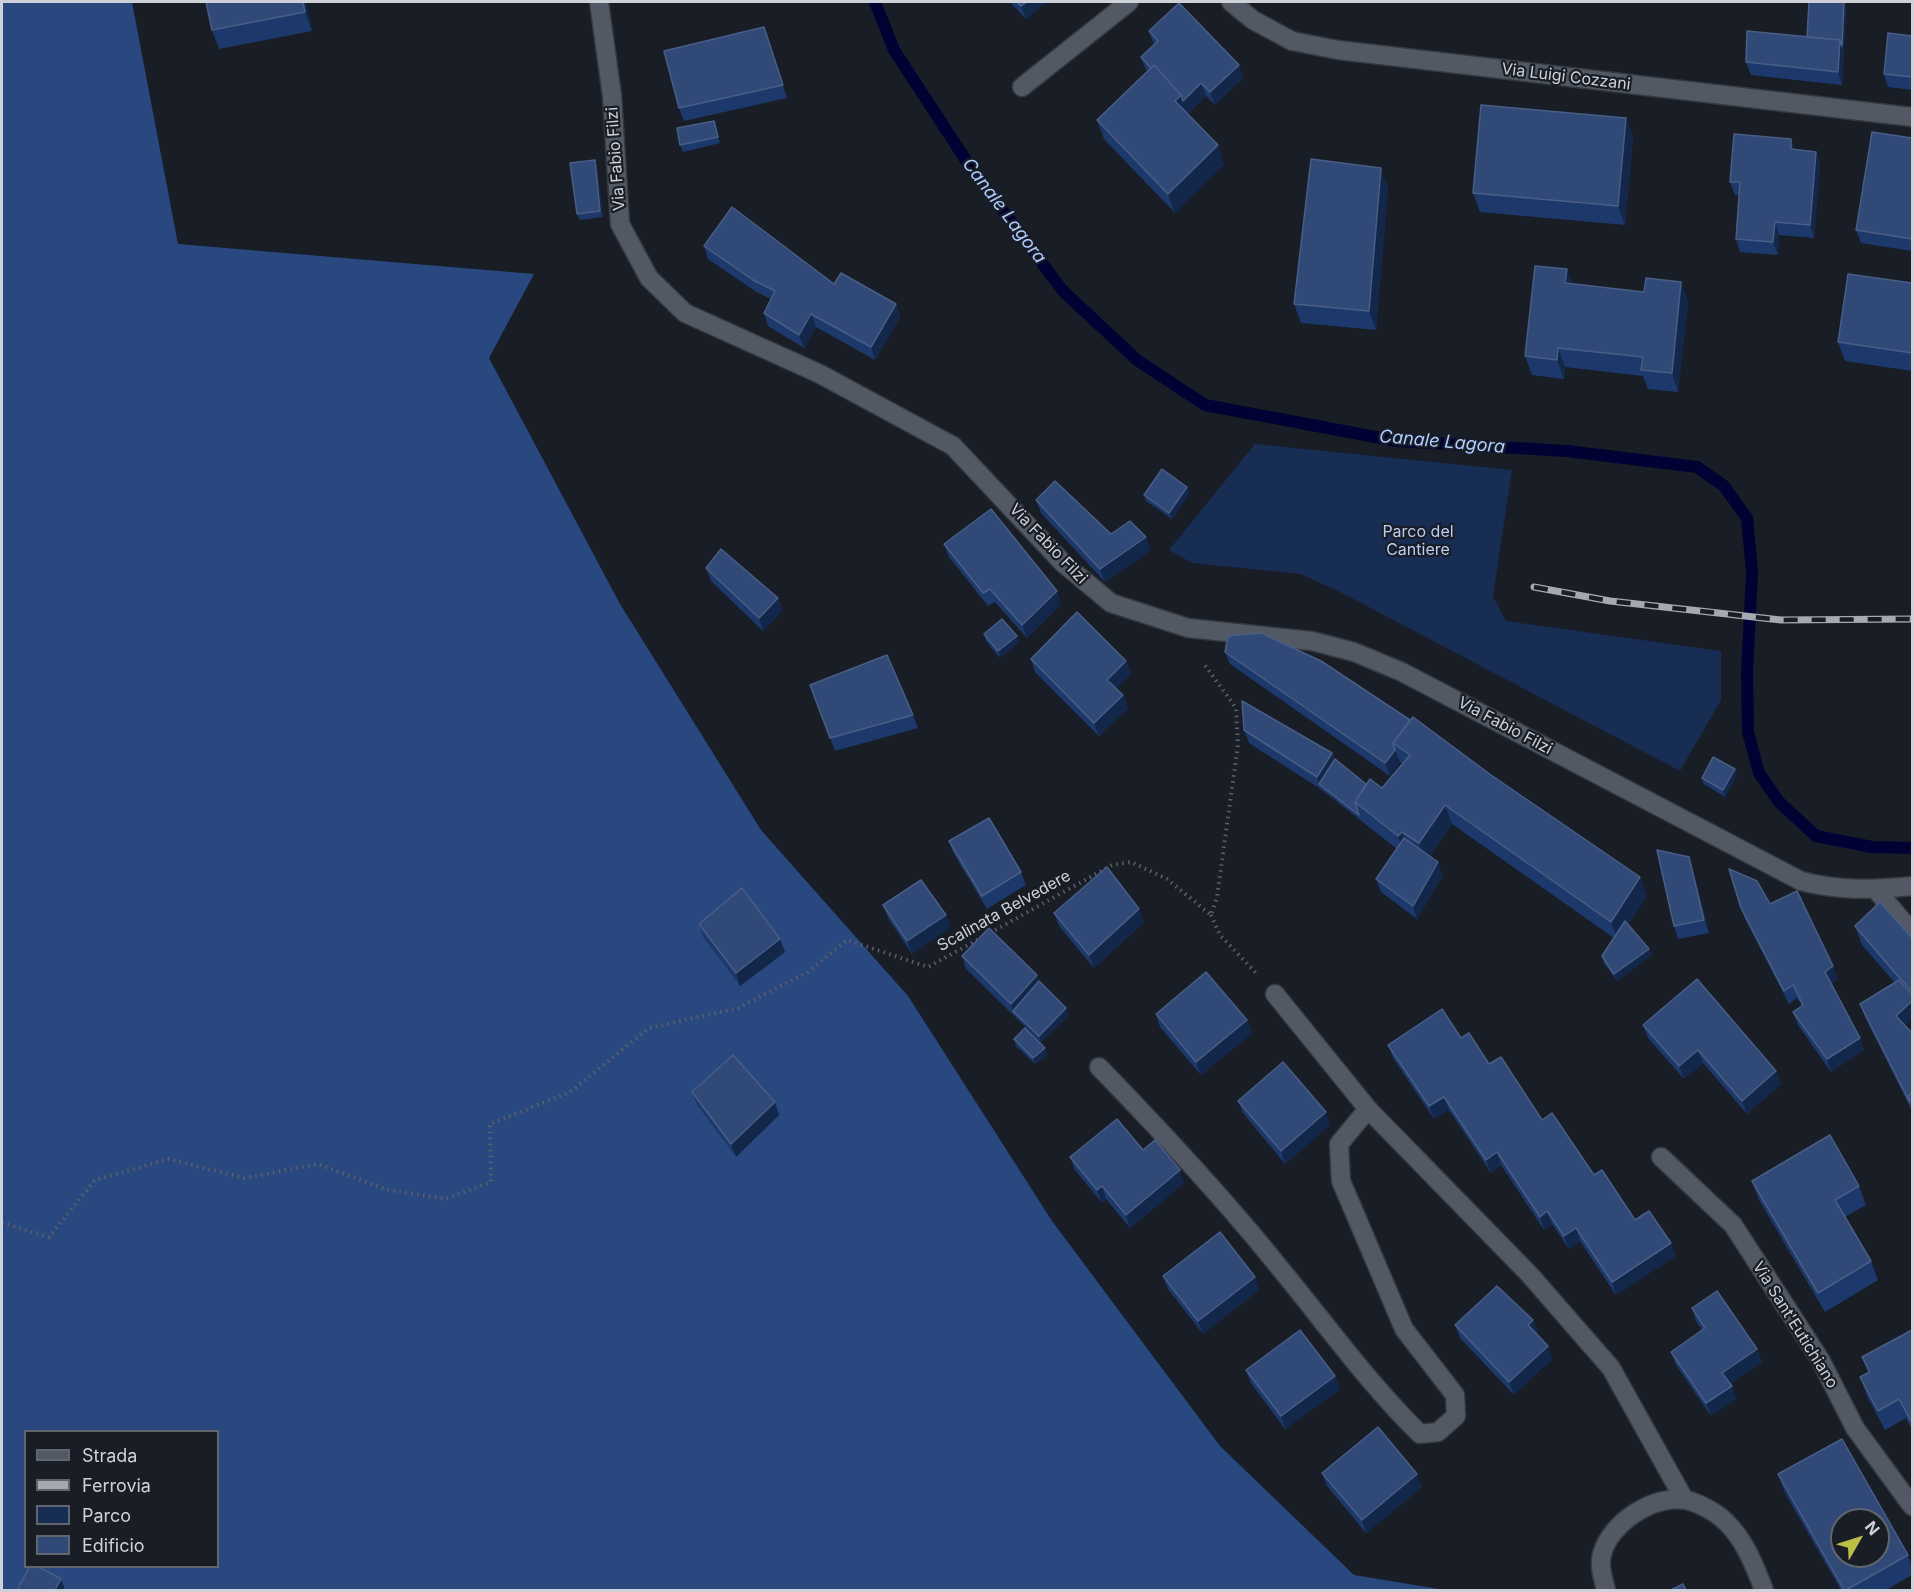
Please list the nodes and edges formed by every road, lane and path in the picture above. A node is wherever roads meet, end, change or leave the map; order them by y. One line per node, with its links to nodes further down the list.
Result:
1 (599, 2): 8 (street, Via Fabio Filzi)
2 (1129, 2): 4 (street)
3 (1231, 2): 5 (street, Via Luigi Cozzani)
4 (1022, 87)
5 (1912, 117)
6 (1204, 664): 9 (path)
7 (1912, 886): 8 (street, Via Fabio Filzi)
8 (1876, 890): 10 (street)
9 (1211, 915): 11 (path); 15 (path, Scalinata Belvedere)
10 (1912, 932)
11 (1275, 994): 13 (street)
12 (1099, 1067): 13 (street)
13 (1368, 1109): 16 (street)
14 (1661, 1157): 17 (street, Via Sant'Eutichiano)
15 (2, 1223)
16 (1684, 1500): 18 (street); 19 (street)
17 (1912, 1506)
18 (1606, 1590)
19 (1764, 1590)

